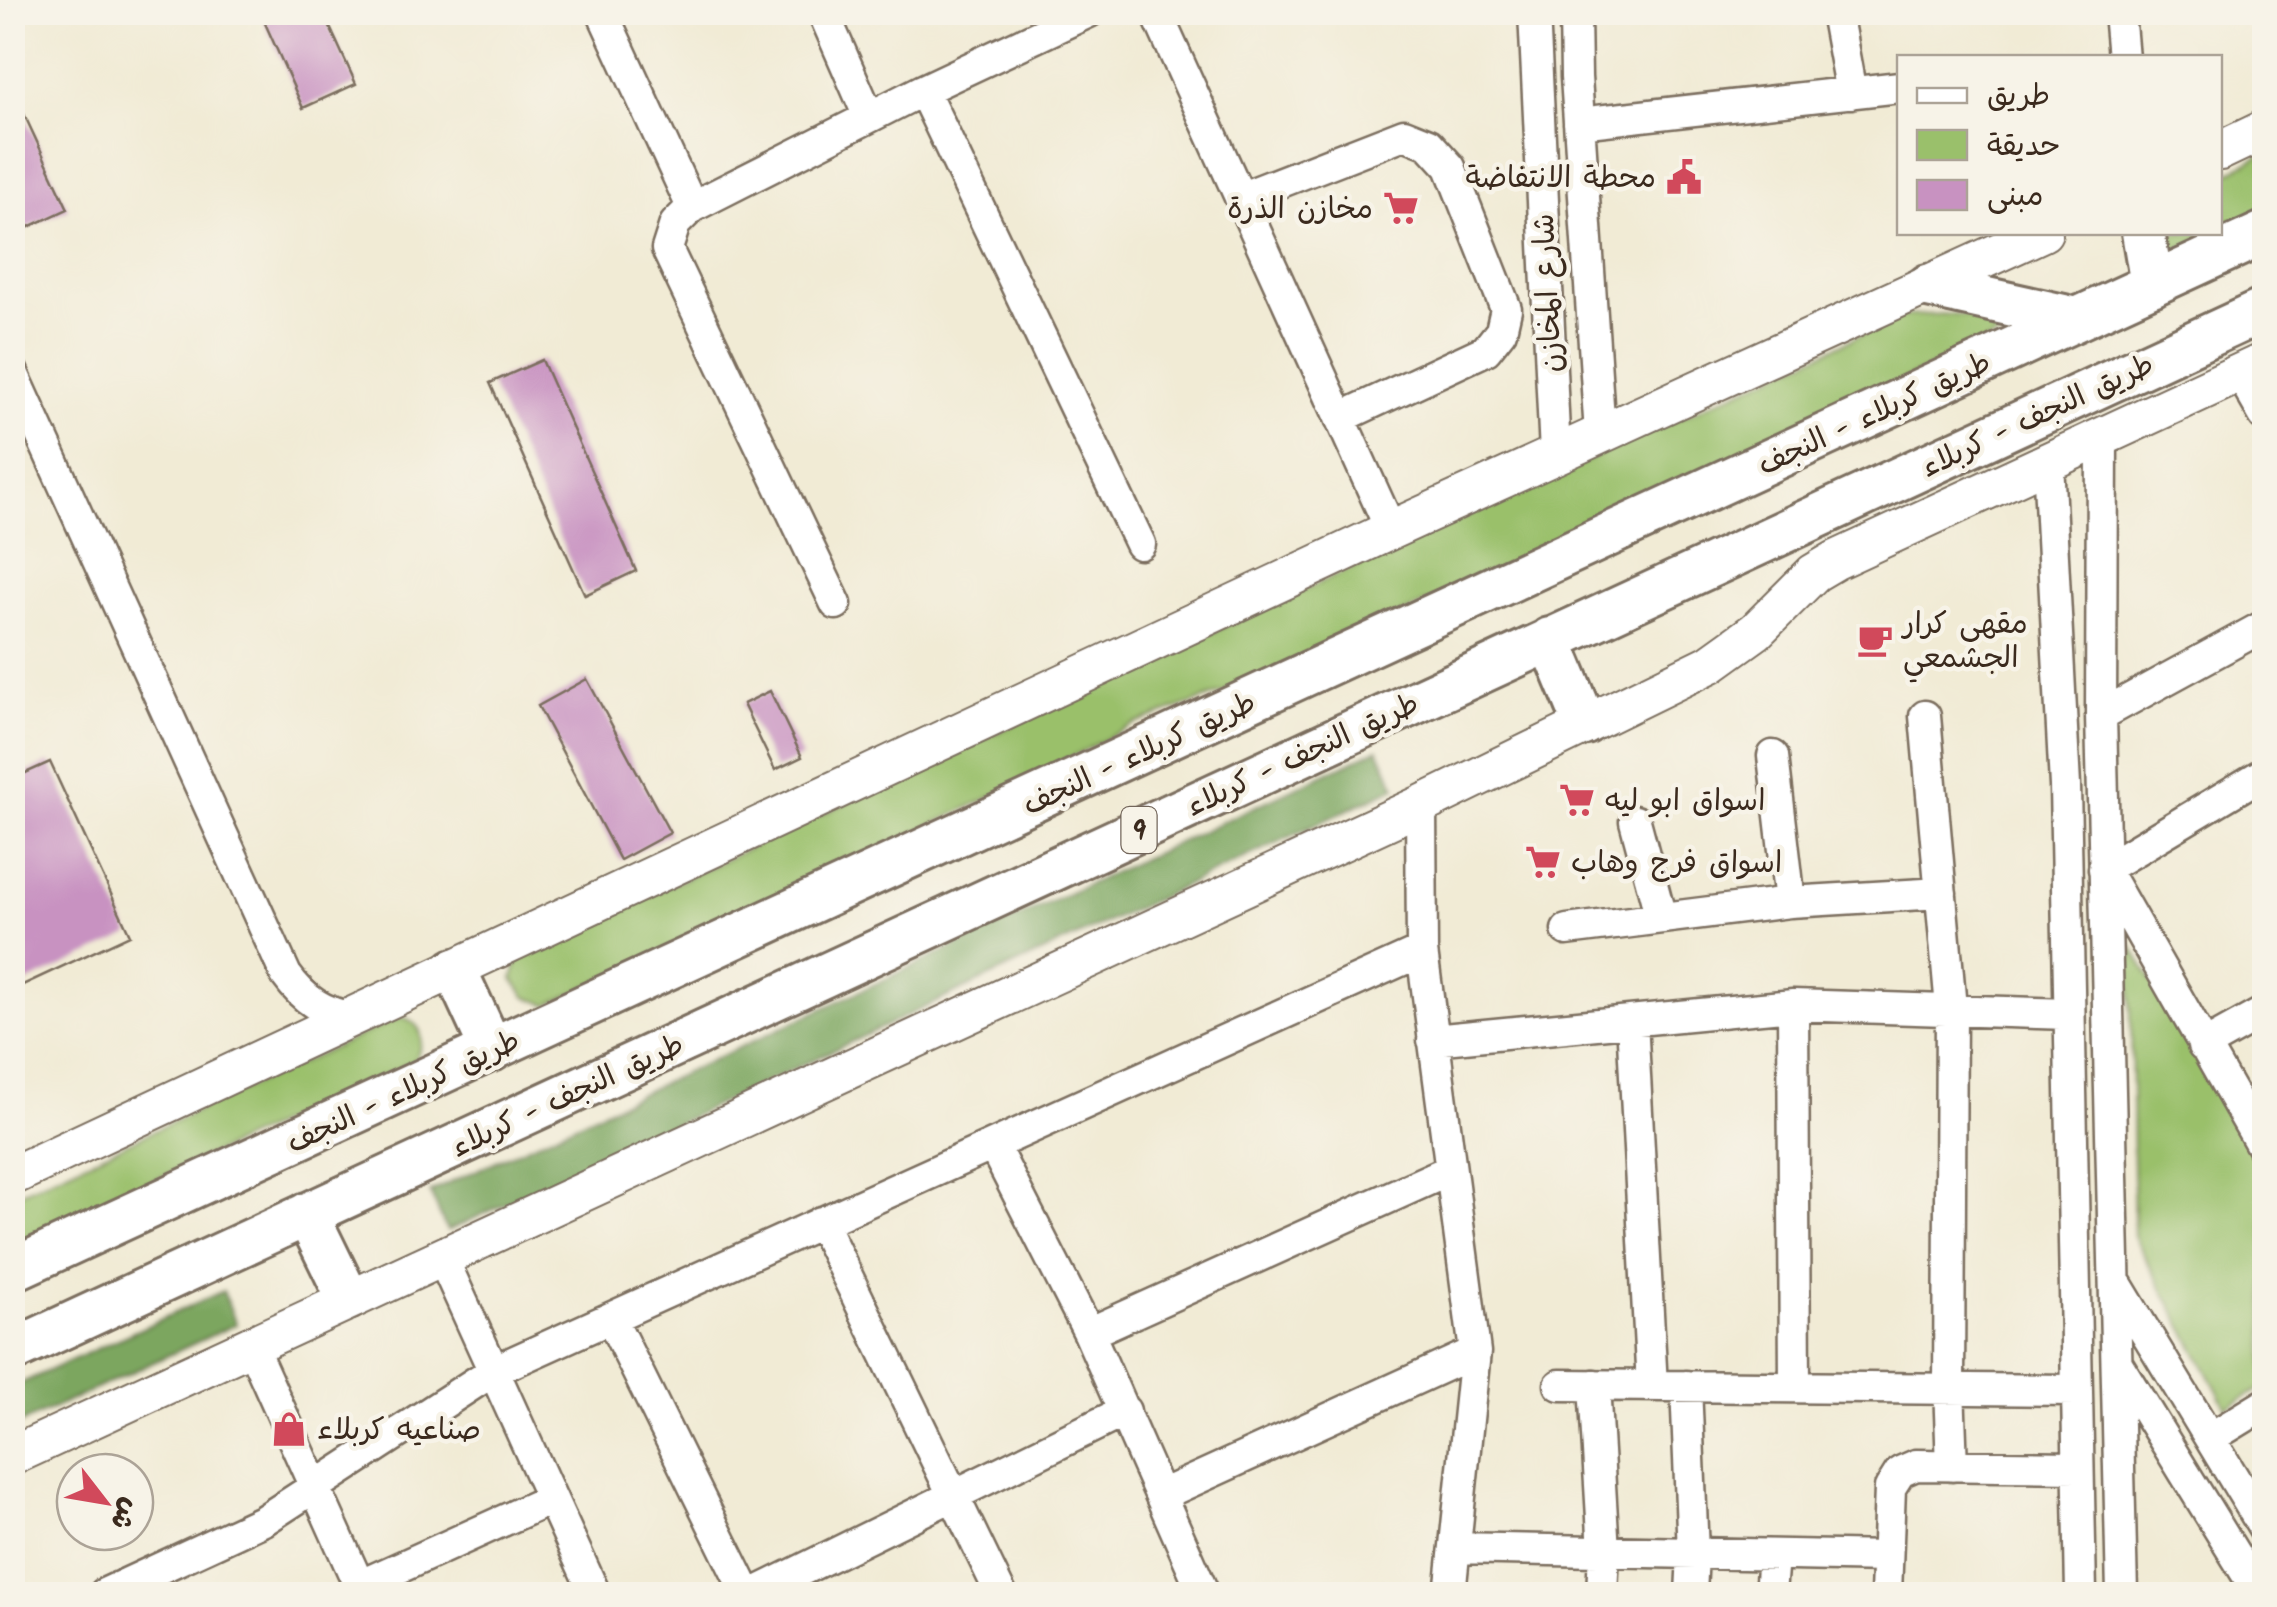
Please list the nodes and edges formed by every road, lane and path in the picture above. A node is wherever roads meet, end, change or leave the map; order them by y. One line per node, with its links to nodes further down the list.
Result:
1 (602, 12): 18 (street)
2 (823, 12): 13 (street)
3 (1089, 12): 11 (street)
4 (1156, 12): 17 (street)
5 (1534, 12): 20 (street, شارع المخازن)
6 (1575, 12): 14 (street, شارع المخازن)
7 (1836, 12): 12 (street)
8 (2120, 12): 9 (street)
9 (2124, 55)
10 (1897, 87): 12 (street)
11 (922, 90): 13 (street); 39 (street)
12 (1851, 92): 14 (street)
13 (869, 117): 18 (street)
14 (1579, 123): 19 (street, شارع المخازن)
15 (2264, 130): 16 (main road)
16 (2222, 150)
17 (1240, 198): 33 (street); 33 (street)
18 (692, 207): 40 (street)
19 (1586, 229): 20 (street); 24 (street, شارع المخازن)
20 (1544, 231): 25 (street, شارع المخازن)
21 (2264, 233): 26 (highway, طريق كربلاء - النجف / 9)
22 (2037, 235): 27 (main road)
23 (2144, 235): 26 (highway)
24 (1589, 274): 25 (street); 34 (street, شارع المخازن)
25 (1546, 276): 36 (street, شارع المخازن)
26 (2152, 285): 29 (highway, طريق كربلاء - النجف / 9)
27 (1928, 286): 29 (highway); 34 (main road)
28 (2264, 310): 42 (highway, طريق النجف - كربلاء / 9)
29 (2077, 319): 46 (highway, طريق كربلاء - النجف / 9)
30 (2252, 367): 32 (street); 35 (main road)
31 (12, 372): 65 (street)
32 (2264, 414)
33 (1340, 418): 38 (street)
34 (1600, 434): 36 (main road)
35 (2102, 437): 37 (main road); 43 (street)
36 (1555, 454): 38 (main road)
37 (2048, 462): 45 (main road); 64 (street)
38 (1391, 530): 60 (main road)
39 (1140, 544)
40 (836, 604)
41 (2264, 626): 43 (street)
42 (1550, 639): 45 (highway); 50 (highway, طريق النجف - كربلاء / 9)
43 (2101, 715): 54 (street)
44 (1925, 716): 55 (street)
45 (1585, 723): 51 (main road)
46 (1173, 736): 49 (highway, طريق كربلاء - النجف / 9); 50 (highway)
47 (1773, 756): 56 (street)
48 (2264, 773): 54 (street)
49 (1060, 790): 53 (highway); 69 (highway, طريق كربلاء - النجف / 9)
50 (1198, 802): 53 (highway, طريق النجف - كربلاء / 9)
51 (1420, 805): 59 (street); 76 (main road)
52 (1635, 821): 57 (street)
53 (1088, 855): 74 (highway, طريق النجف - كربلاء / 9)
54 (2104, 869): 68 (street); 78 (street)
55 (1942, 892): 56 (street); 62 (street)
56 (1790, 902): 57 (street)
57 (1660, 918): 58 (street)
58 (1567, 930)
59 (1422, 950): 67 (street); 70 (street)
60 (456, 970): 65 (main road); 69 (highway)
61 (1794, 1005): 62 (street); 66 (street); 91 (street)
62 (1951, 1008): 64 (street); 92 (street)
63 (2264, 1012): 68 (street)
64 (2069, 1014): 93 (street)
65 (354, 1018): 73 (main road)
66 (1632, 1020): 67 (street); 89 (street)
67 (1433, 1040): 72 (street)
68 (2203, 1046): 71 (street)
69 (492, 1050): 77 (highway, طريق كربلاء - النجف / 9)
70 (993, 1145): 75 (street); 81 (street)
71 (2264, 1150)
72 (1450, 1170): 81 (street); 84 (street)
73 (12, 1176)
74 (307, 1214): 79 (highway); 83 (highway, طريق النجف - كربلاء / 9)
75 (821, 1222): 80 (street); 105 (street)
76 (442, 1257): 79 (main road); 86 (street)
77 (12, 1270)
78 (2115, 1281): 85 (street); 94 (street)
79 (348, 1298): 82 (main road)
80 (611, 1318): 86 (street); 118 (street)
81 (1090, 1333): 96 (street)
82 (251, 1345): 100 (main road); 104 (street)
83 (12, 1351)
84 (1475, 1352): 106 (street); 109 (street)
85 (2116, 1360): 97 (street); 103 (street)
86 (494, 1371): 104 (street); 107 (street)
87 (1594, 1385): 88 (street); 89 (street); 110 (street)
88 (1560, 1386)
89 (1652, 1386): 90 (street)
90 (1686, 1386): 91 (street); 111 (street)
91 (1795, 1386): 92 (street)
92 (1949, 1387): 93 (street); 101 (street)
93 (2076, 1390): 102 (street)
94 (2184, 1395): 97 (street); 98 (street)
95 (2264, 1406): 98 (street)
96 (1125, 1411): 105 (street); 106 (street)
97 (2151, 1418): 99 (street)
98 (2210, 1438): 108 (street)
99 (2170, 1448): 103 (street); 127 (street)
100 (12, 1456)
101 (1952, 1466): 102 (street); 113 (street)
102 (2077, 1467): 125 (street)
103 (2119, 1468): 126 (street)
104 (314, 1486): 114 (street); 116 (street)
105 (955, 1495): 118 (street); 119 (street)
106 (1162, 1495): 120 (street)
107 (551, 1498): 114 (street); 117 (street)
108 (2264, 1528)
109 (1456, 1548): 110 (street); 115 (street)
110 (1604, 1550): 111 (street); 121 (street)
111 (1692, 1553): 112 (street); 122 (street)
112 (1773, 1554): 113 (street); 123 (street)
113 (1888, 1557): 124 (street)
114 (361, 1590)
115 (1442, 1591)
116 (104, 1594)
117 (594, 1594)
118 (750, 1594)
119 (1001, 1594)
120 (1204, 1594)
121 (1602, 1594)
122 (1691, 1594)
123 (1770, 1594)
124 (1886, 1594)
125 (2081, 1594)
126 (2122, 1594)
127 (2259, 1594)

